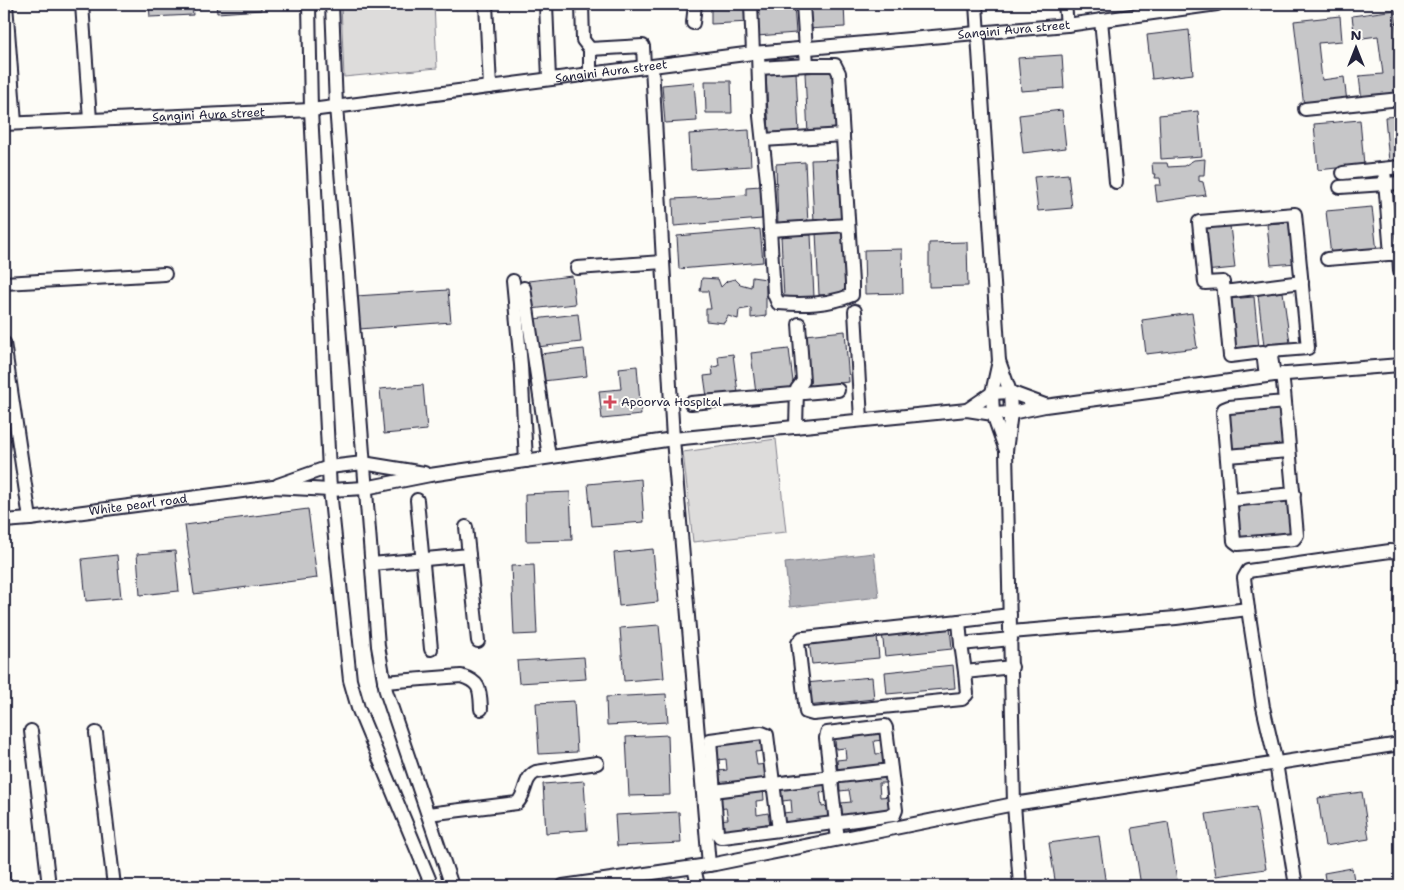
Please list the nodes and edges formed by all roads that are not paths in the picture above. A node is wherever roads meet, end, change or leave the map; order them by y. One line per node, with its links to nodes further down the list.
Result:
1 (6, 4): 32 (street)
2 (82, 4): 31 (street)
3 (309, 4): 30 (street)
4 (332, 4): 28 (street)
5 (486, 4): 26 (street)
6 (546, 4): 25 (street)
7 (582, 4): 19 (street)
8 (695, 4): 15 (street)
9 (751, 4): 20 (street)
10 (803, 4): 18 (street)
11 (976, 4): 17 (street)
12 (1065, 4): 16 (street)
13 (1217, 4): 14 (street, Sangini Aura street)
14 (1101, 20): 16 (street, Sangini Aura street); 38 (street)
15 (693, 23)
16 (1067, 25): 17 (street, Sangini Aura street)
17 (978, 32): 18 (street, Sangini Aura street); 58 (street)
18 (806, 48): 20 (street, Sangini Aura street); 21 (street)
19 (590, 49): 22 (street); 24 (street)
20 (756, 53): 22 (street, Sangini Aura street); 23 (street)
21 (807, 65): 23 (street); 33 (street)
22 (648, 67): 24 (street, Sangini Aura street); 46 (street)
23 (759, 68): 34 (street)
24 (590, 74): 25 (street, Sangini Aura street)
25 (549, 79): 26 (street, Sangini Aura street)
26 (490, 87): 28 (street, Sangini Aura street)
27 (1400, 99): 29 (street)
28 (336, 106): 30 (street, Sangini Aura street); 80 (street)
29 (1306, 109)
30 (311, 110): 31 (street, Sangini Aura street); 81 (street)
31 (90, 120): 32 (street, Sangini Aura street)
32 (9, 124)
33 (843, 135): 34 (street); 42 (street)
34 (763, 140): 43 (street)
35 (1400, 167): 36 (street)
36 (1384, 169): 37 (street); 40 (street)
37 (1343, 173)
38 (1116, 182)
39 (1400, 182): 40 (street)
40 (1386, 184): 41 (street); 44 (street)
41 (1340, 187)
42 (848, 225): 43 (street); 43 (street)
43 (770, 230)
44 (1397, 253): 45 (street); 48 (street)
45 (1328, 259)
46 (663, 262): 47 (street); 74 (street)
47 (576, 268)
48 (1400, 271)
49 (165, 274): 52 (street)
50 (513, 281): 79 (street)
51 (1302, 282): 54 (street); 54 (street); 59 (street)
52 (4, 283)
53 (524, 288): 78 (street)
54 (1224, 292): 59 (street)
55 (855, 311): 72 (street)
56 (799, 324): 65 (street)
57 (4, 343): 89 (street)
58 (1000, 361): 63 (street); 64 (street)
59 (1268, 362): 61 (street)
60 (1400, 365): 61 (street)
61 (1274, 375): 66 (street); 68 (street)
62 (838, 390): 65 (street)
63 (1010, 392): 64 (street); 68 (street); 70 (street)
64 (992, 393): 69 (street); 71 (street)
65 (796, 394): 67 (street); 73 (street)
66 (1285, 402): 76 (street); 77 (street)
67 (691, 403)
68 (1045, 406): 70 (street)
69 (967, 410): 71 (street); 72 (street)
70 (1011, 413): 71 (street); 75 (street)
71 (993, 414): 75 (street)
72 (860, 420): 73 (street)
73 (796, 426): 74 (street)
74 (673, 439): 78 (street); 121 (street)
75 (1006, 451): 97 (street)
76 (1290, 451): 77 (street); 86 (street)
77 (1227, 456): 88 (street)
78 (549, 457): 79 (street)
79 (526, 460): 82 (street)
80 (363, 463): 81 (street); 82 (street); 84 (street)
81 (328, 467): 83 (street); 85 (street)
82 (430, 475): 84 (street)
83 (273, 487): 85 (street); 89 (street, White pearl road)
84 (365, 488): 85 (street); 95 (street)
85 (330, 490): 125 (street)
86 (1294, 494): 88 (street); 88 (street)
87 (417, 500): 94 (street)
88 (1231, 500)
89 (30, 520): 90 (street, White pearl road)
90 (4, 522)
91 (466, 527): 93 (street)
92 (1400, 552): 96 (street)
93 (469, 555): 94 (street); 100 (street)
94 (422, 559): 95 (street); 102 (street)
95 (372, 564): 105 (street)
96 (1248, 610): 99 (street); 111 (street)
97 (1010, 615): 98 (street); 99 (street)
98 (959, 621): 101 (street); 104 (street)
99 (1011, 636): 101 (street); 103 (street)
100 (478, 641)
101 (961, 644): 104 (street)
102 (432, 649)
103 (1012, 667): 104 (street); 116 (street)
104 (965, 672)
105 (384, 682): 106 (street); 117 (street)
106 (481, 708)
107 (31, 731): 123 (street)
108 (96, 732): 124 (street)
109 (1400, 744): 111 (street)
110 (597, 763): 117 (street)
111 (1276, 763): 116 (street); 130 (street)
112 (891, 770): 113 (street); 113 (street); 118 (street)
113 (831, 778): 114 (street); 118 (street)
114 (774, 784): 115 (street); 115 (street); 119 (street)
115 (713, 791): 119 (street)
116 (1014, 804): 120 (street); 129 (street)
117 (428, 814): 126 (street)
118 (836, 822): 119 (street); 120 (street)
119 (779, 830)
120 (838, 839): 121 (street)
121 (709, 865): 122 (street)
122 (694, 867): 127 (street); 128 (street)
123 (49, 886)
124 (114, 886)
125 (432, 886)
126 (452, 886)
127 (564, 886)
128 (698, 886)
129 (1020, 886)
130 (1296, 886)

